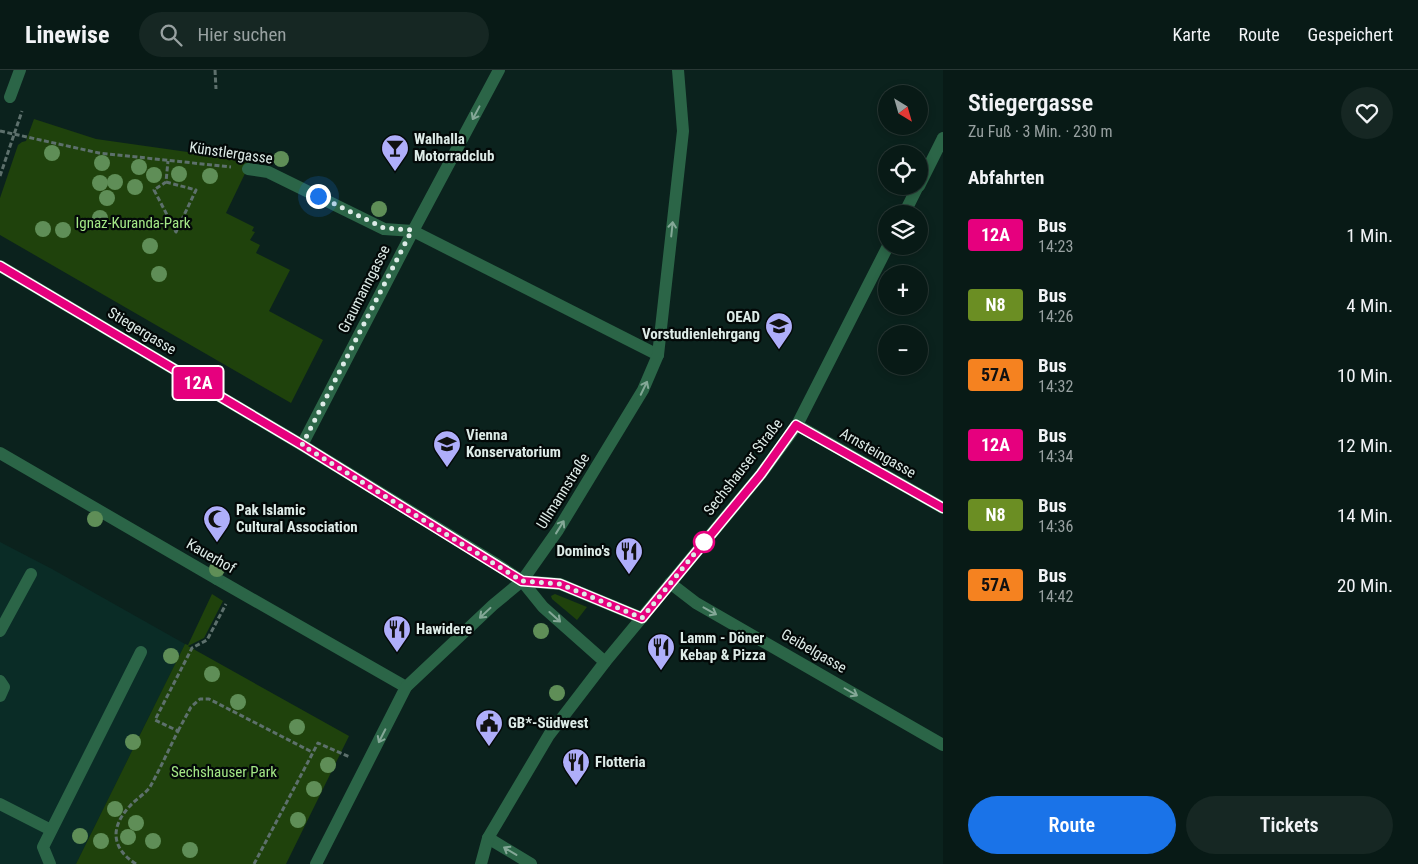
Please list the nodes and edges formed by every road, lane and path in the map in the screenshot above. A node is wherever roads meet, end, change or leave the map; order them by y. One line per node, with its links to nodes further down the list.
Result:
1 (20, 70): 6 (street)
2 (215, 70): 5 (path)
3 (499, 70): 16 (street, Graumanngasse, one-way to 16)
4 (678, 70): 19 (street, Ullmannstraße, one-way to 4)
5 (216, 89)
6 (10, 97)
7 (0, 131): 8 (path, Künstlergasse)
8 (14, 134): 10 (path, Künstlergasse); 12 (path)
9 (943, 138): 11 (street)
10 (168, 161): 13 (path, Künstlergasse); 15 (path)
11 (928, 168)
12 (1, 169): 14 (path)
13 (248, 169): 16 (street, Künstlergasse)
14 (0, 176)
15 (166, 182): 15 (path)
16 (412, 230): 19 (street, Künstlergasse); 21 (street, Graumanngasse)
17 (883, 255): 20 (street, Sechshauser Straße)
18 (0, 266): 21 (street, Stiegergasse)
19 (658, 355): 25 (street, Ullmannstraße, one-way to 19)
20 (796, 425): 23 (street, Arnsteingasse); 26 (street, Sechshauser Straße)
21 (302, 445): 25 (street, Stiegergasse)
22 (0, 453): 27 (street, Kauerhof)
23 (943, 508)
24 (31, 574): 29 (street)
25 (522, 581): 28 (street, Stiegergasse); 31 (street, Stiegergasse, one-way to 31); 33 (street, Ullmannstraße, one-way to 33)
26 (670, 583): 28 (street, Sechshauser Straße); 36 (street, Geibelgasse, one-way to 36)
27 (234, 588): 33 (street, Kauerhof); 35 (path)
28 (642, 618): 31 (street, Sechshauser Straße)
29 (0, 632)
30 (141, 652): 40 (street)
31 (605, 662): 41 (street, Sechshauser Straße)
32 (0, 680): 34 (street)
33 (406, 687): 38 (street, Ullmannstraße, one-way to 38)
34 (0, 696)
35 (178, 731): 37 (path); 43 (path)
36 (943, 745)
37 (312, 752): 38 (path); 44 (path)
38 (367, 764): 45 (street, Ullmannstraße)
39 (0, 804): 40 (street)
40 (51, 830): 42 (street)
41 (488, 838): 46 (street, Sechshauser Straße); 47 (street, one-way to 41)
42 (50, 864)
43 (136, 864)
44 (254, 864)
45 (316, 864)
46 (481, 864)
47 (531, 864)

